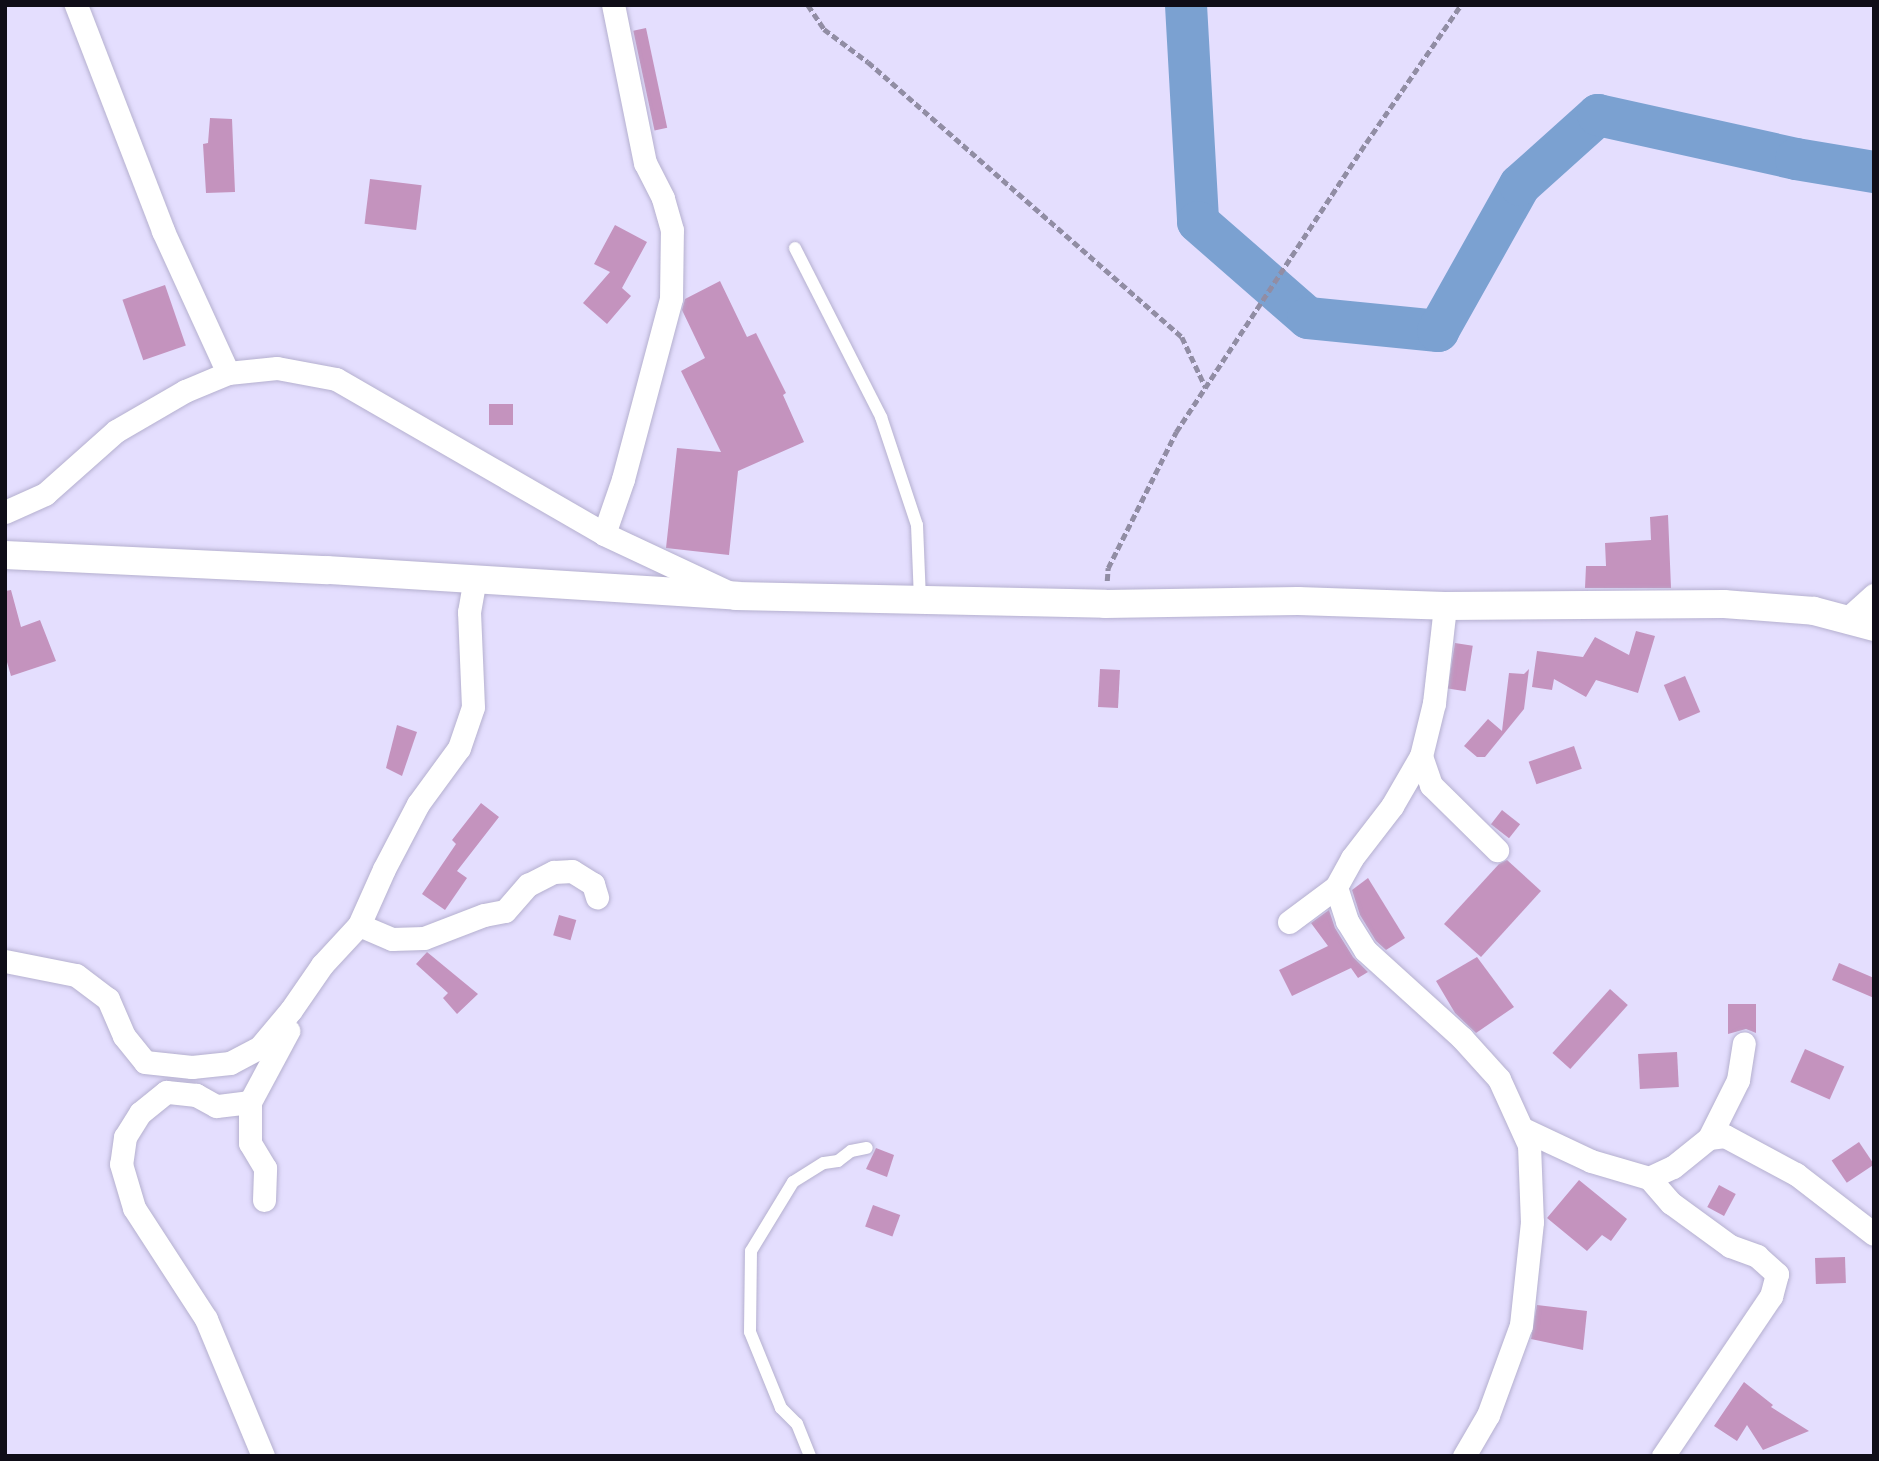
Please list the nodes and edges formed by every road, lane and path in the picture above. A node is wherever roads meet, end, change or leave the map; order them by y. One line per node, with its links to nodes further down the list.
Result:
1 (76, 5): 6 (street)
2 (613, 5): 9 (street)
3 (808, 5): 7 (path)
4 (1461, 5): 7 (path)
5 (794, 248): 14 (lane)
6 (228, 373): 8 (street); 9 (street)
7 (1206, 388): 15 (path)
8 (5, 512)
9 (604, 534): 13 (street)
10 (5, 555): 11 (street)
11 (475, 579): 13 (street); 24 (street)
12 (1874, 595): 17 (street)
13 (736, 596): 14 (street)
14 (920, 600): 15 (street)
15 (1105, 604): 16 (street)
16 (1445, 606): 17 (street); 19 (street)
17 (1847, 619): 18 (street)
18 (1874, 626)
19 (1421, 756): 20 (street); 21 (street)
20 (1497, 850)
21 (1336, 887): 23 (street); 29 (street)
22 (597, 897): 24 (street)
23 (1289, 922)
24 (359, 925): 26 (street)
25 (5, 961): 26 (street)
26 (322, 965): 28 (street)
27 (1744, 1043): 30 (street)
28 (250, 1102): 33 (street); 35 (street)
29 (1523, 1129): 32 (street); 37 (street)
30 (1709, 1138): 32 (street); 34 (street)
31 (867, 1148): 36 (lane)
32 (1649, 1178): 38 (street)
33 (264, 1200)
34 (1874, 1234)
35 (263, 1456)
36 (810, 1456)
37 (1464, 1456)
38 (1662, 1456)

